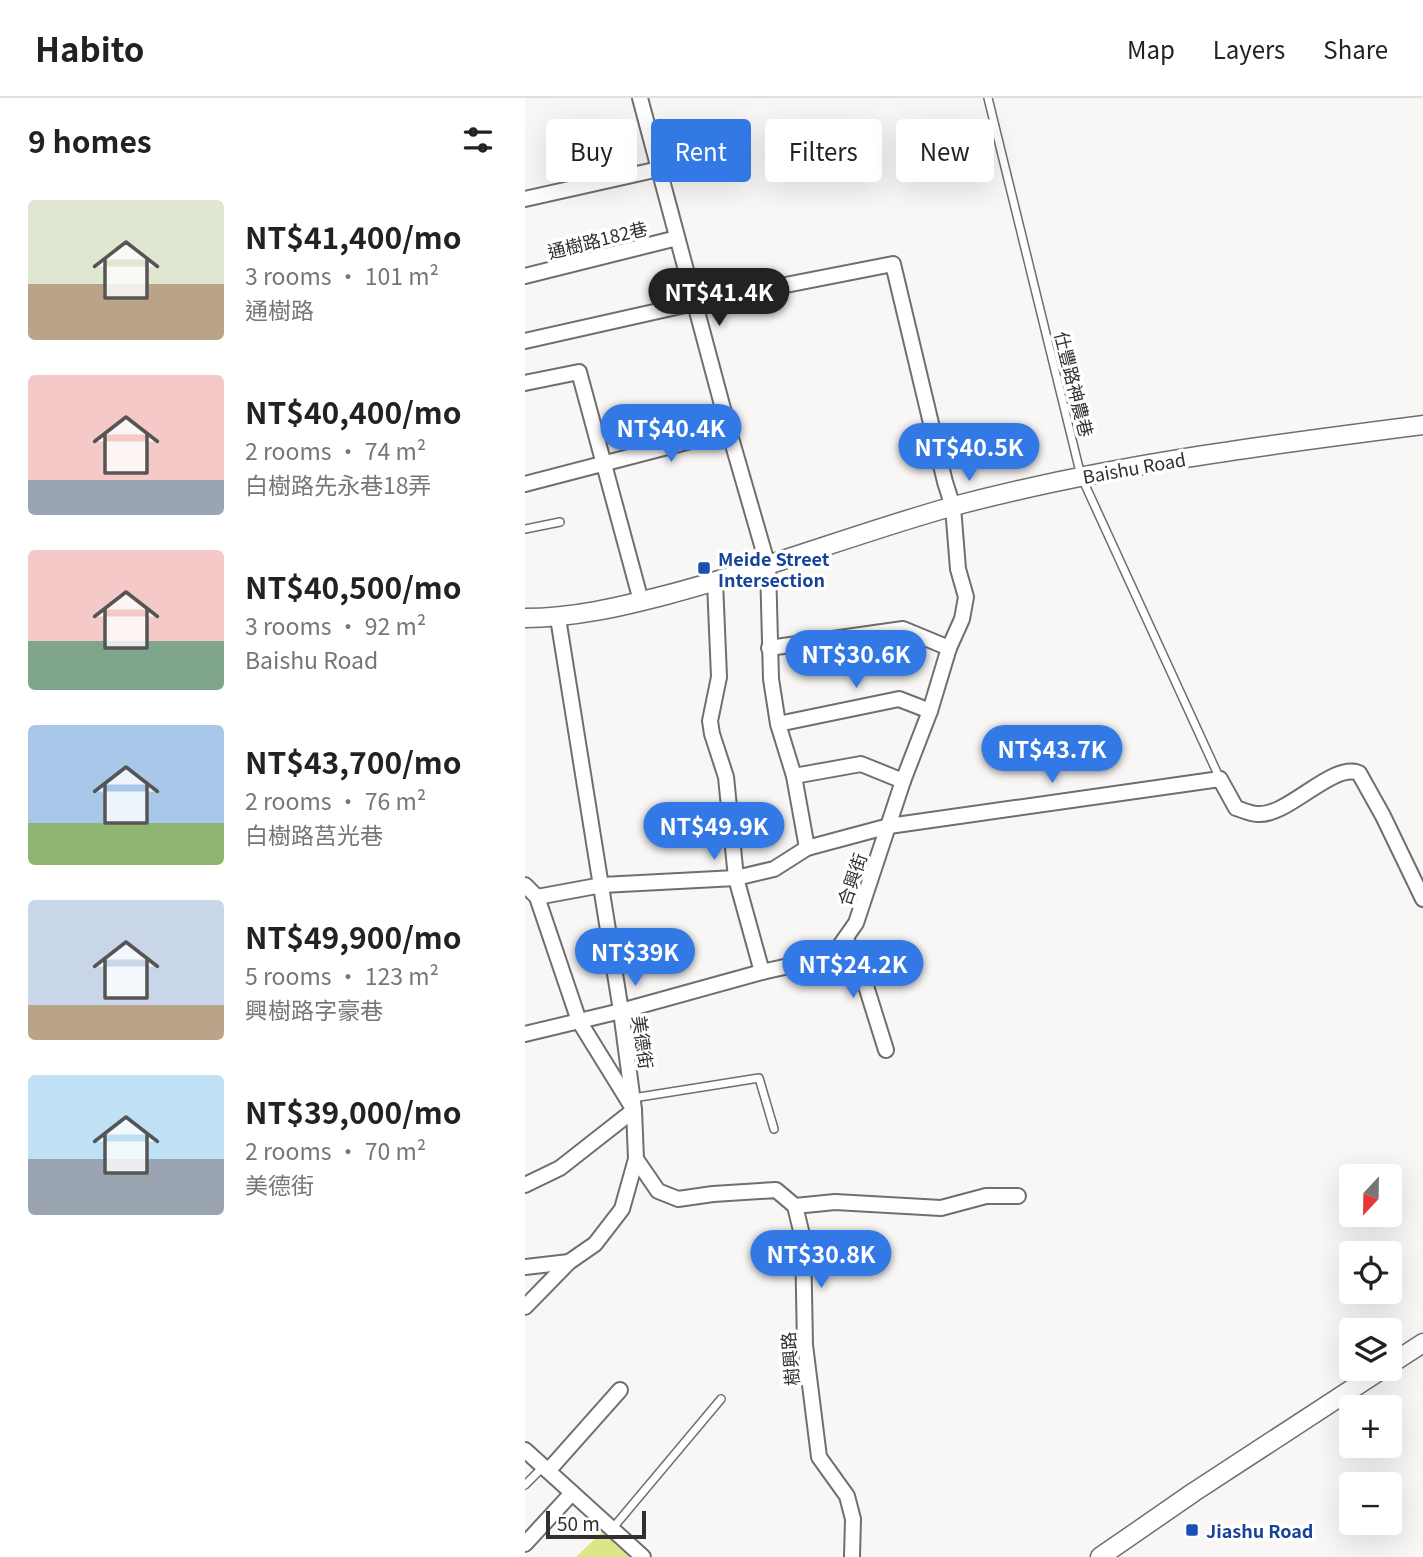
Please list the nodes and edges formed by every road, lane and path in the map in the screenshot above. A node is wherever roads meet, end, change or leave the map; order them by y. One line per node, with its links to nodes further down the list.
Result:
1 (640, 98): 3 (street)
2 (988, 98): 15 (lane, 仕豐路神農巷)
3 (651, 139)
4 (651, 171): 6 (street)
5 (662, 182): 7 (street)
6 (525, 200)
7 (677, 239): 8 (street, 通樹路182巷); 9 (street)
8 (525, 276)
9 (694, 303): 10 (street); 13 (street); 17 (street, 合興街)
10 (525, 341)
11 (525, 383): 14 (street)
12 (1423, 425): 15 (street, Baishu Road)
13 (729, 431): 14 (street); 20 (street)
14 (604, 463): 16 (street); 22 (street)
15 (1081, 476): 17 (street, Baishu Road); 30 (lane, 仕豐路神農巷)
16 (525, 484)
17 (953, 507): 20 (street, Baishu Road); 26 (street, 合興街)
18 (560, 522): 19 (lane)
19 (525, 529)
20 (768, 566): 21 (street, Baishu Road); 25 (street)
21 (715, 582): 22 (street, Baishu Road); 34 (street)
22 (641, 601): 24 (street, Baishu Road)
23 (525, 618): 24 (street, Baishu Road)
24 (558, 618): 36 (street, 美德街)
25 (769, 648): 26 (street); 28 (street)
26 (949, 648): 27 (street, 合興街)
27 (930, 711): 28 (street); 31 (street, 合興街)
28 (778, 724): 29 (street)
29 (794, 776): 31 (street); 33 (street)
30 (1220, 779): 32 (street); 38 (street)
31 (903, 781): 32 (street, 合興街)
32 (889, 826): 33 (street); 39 (street, 合興街)
33 (807, 848): 34 (street)
34 (736, 878): 36 (street); 40 (street)
35 (525, 885): 37 (street)
36 (602, 885): 37 (street); 41 (street, 美德街)
37 (537, 897): 42 (street)
38 (1423, 899)
39 (845, 939): 40 (street, 合興街); 44 (street)
40 (762, 972): 41 (street, 合興街)
41 (621, 1011): 42 (street, 合興街); 45 (street, 美德街)
42 (579, 1021): 43 (street, 合興街); 45 (street)
43 (525, 1034)
44 (886, 1050)
45 (633, 1104): 46 (lane); 47 (street, 美德街); 48 (street)
46 (774, 1129)
47 (636, 1159): 50 (street); 51 (street, 美德街)
48 (525, 1185)
49 (1018, 1196): 50 (street)
50 (795, 1206): 66 (street, 樹興路)
51 (569, 1262): 52 (street); 53 (street, 美德街)
52 (525, 1267)
53 (525, 1307)
54 (1423, 1343): 55 (street)
55 (1402, 1357)
56 (1364, 1381): 67 (street)
57 (619, 1390): 60 (street)
58 (722, 1399): 63 (lane)
59 (525, 1450): 60 (street)
60 (546, 1469): 61 (lane); 62 (street)
61 (525, 1485)
62 (572, 1493): 63 (street); 64 (street)
63 (612, 1530): 65 (street)
64 (525, 1544)
65 (643, 1557)
66 (852, 1557)
67 (1100, 1557)

